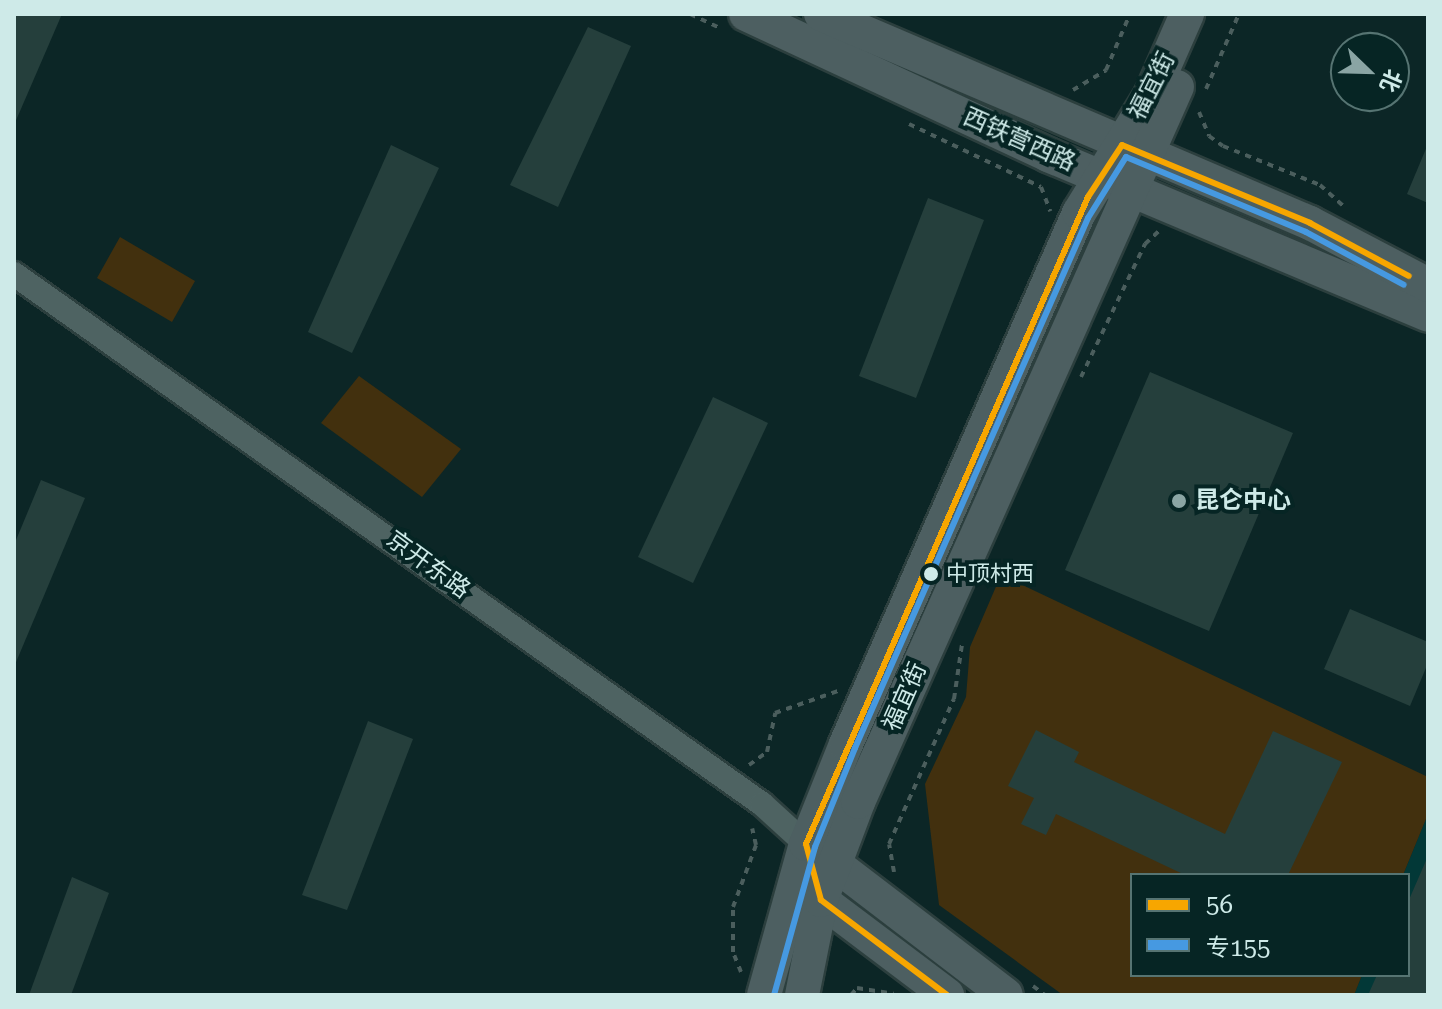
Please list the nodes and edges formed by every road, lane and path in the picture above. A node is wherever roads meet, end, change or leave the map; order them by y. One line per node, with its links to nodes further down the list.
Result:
1 (690, 14): 7 (path)
2 (821, 14): 12 (street, 西铁营西路)
3 (1130, 14): 8 (path)
4 (1187, 14): 12 (street, 福宜街)
5 (1209, 14): 12 (street, 福宜街)
6 (1239, 14): 14 (path)
7 (739, 24): 13 (street, 西铁营西路)
8 (1087, 85): 9 (path); 10 (path)
9 (1063, 91)
10 (1092, 93)
11 (896, 116): 15 (path)
12 (1134, 150): 13 (street, 福宜街); 18 (street, 西铁营西路)
13 (1119, 183): 21 (street, 西铁营西路); 27 (street, 福宜街)
14 (1348, 210)
15 (1044, 225)
16 (1173, 228): 22 (path)
17 (14, 274): 20 (street)
18 (1428, 285)
19 (14, 297): 20 (street)
20 (41, 297): 27 (street, 京开东路)
21 (1428, 315)
22 (1079, 382)
23 (963, 633): 28 (path)
24 (844, 678): 25 (path)
25 (804, 706)
26 (747, 819): 31 (path)
27 (821, 852): 29 (street); 30 (street, 京开东路); 31 (street, 福宜街)
28 (901, 883)
29 (821, 900): 32 (street); 35 (street)
30 (1013, 986): 36 (path)
31 (755, 990)
32 (802, 995)
33 (851, 995): 34 (path)
34 (896, 995)
35 (947, 995)
36 (1045, 995)

